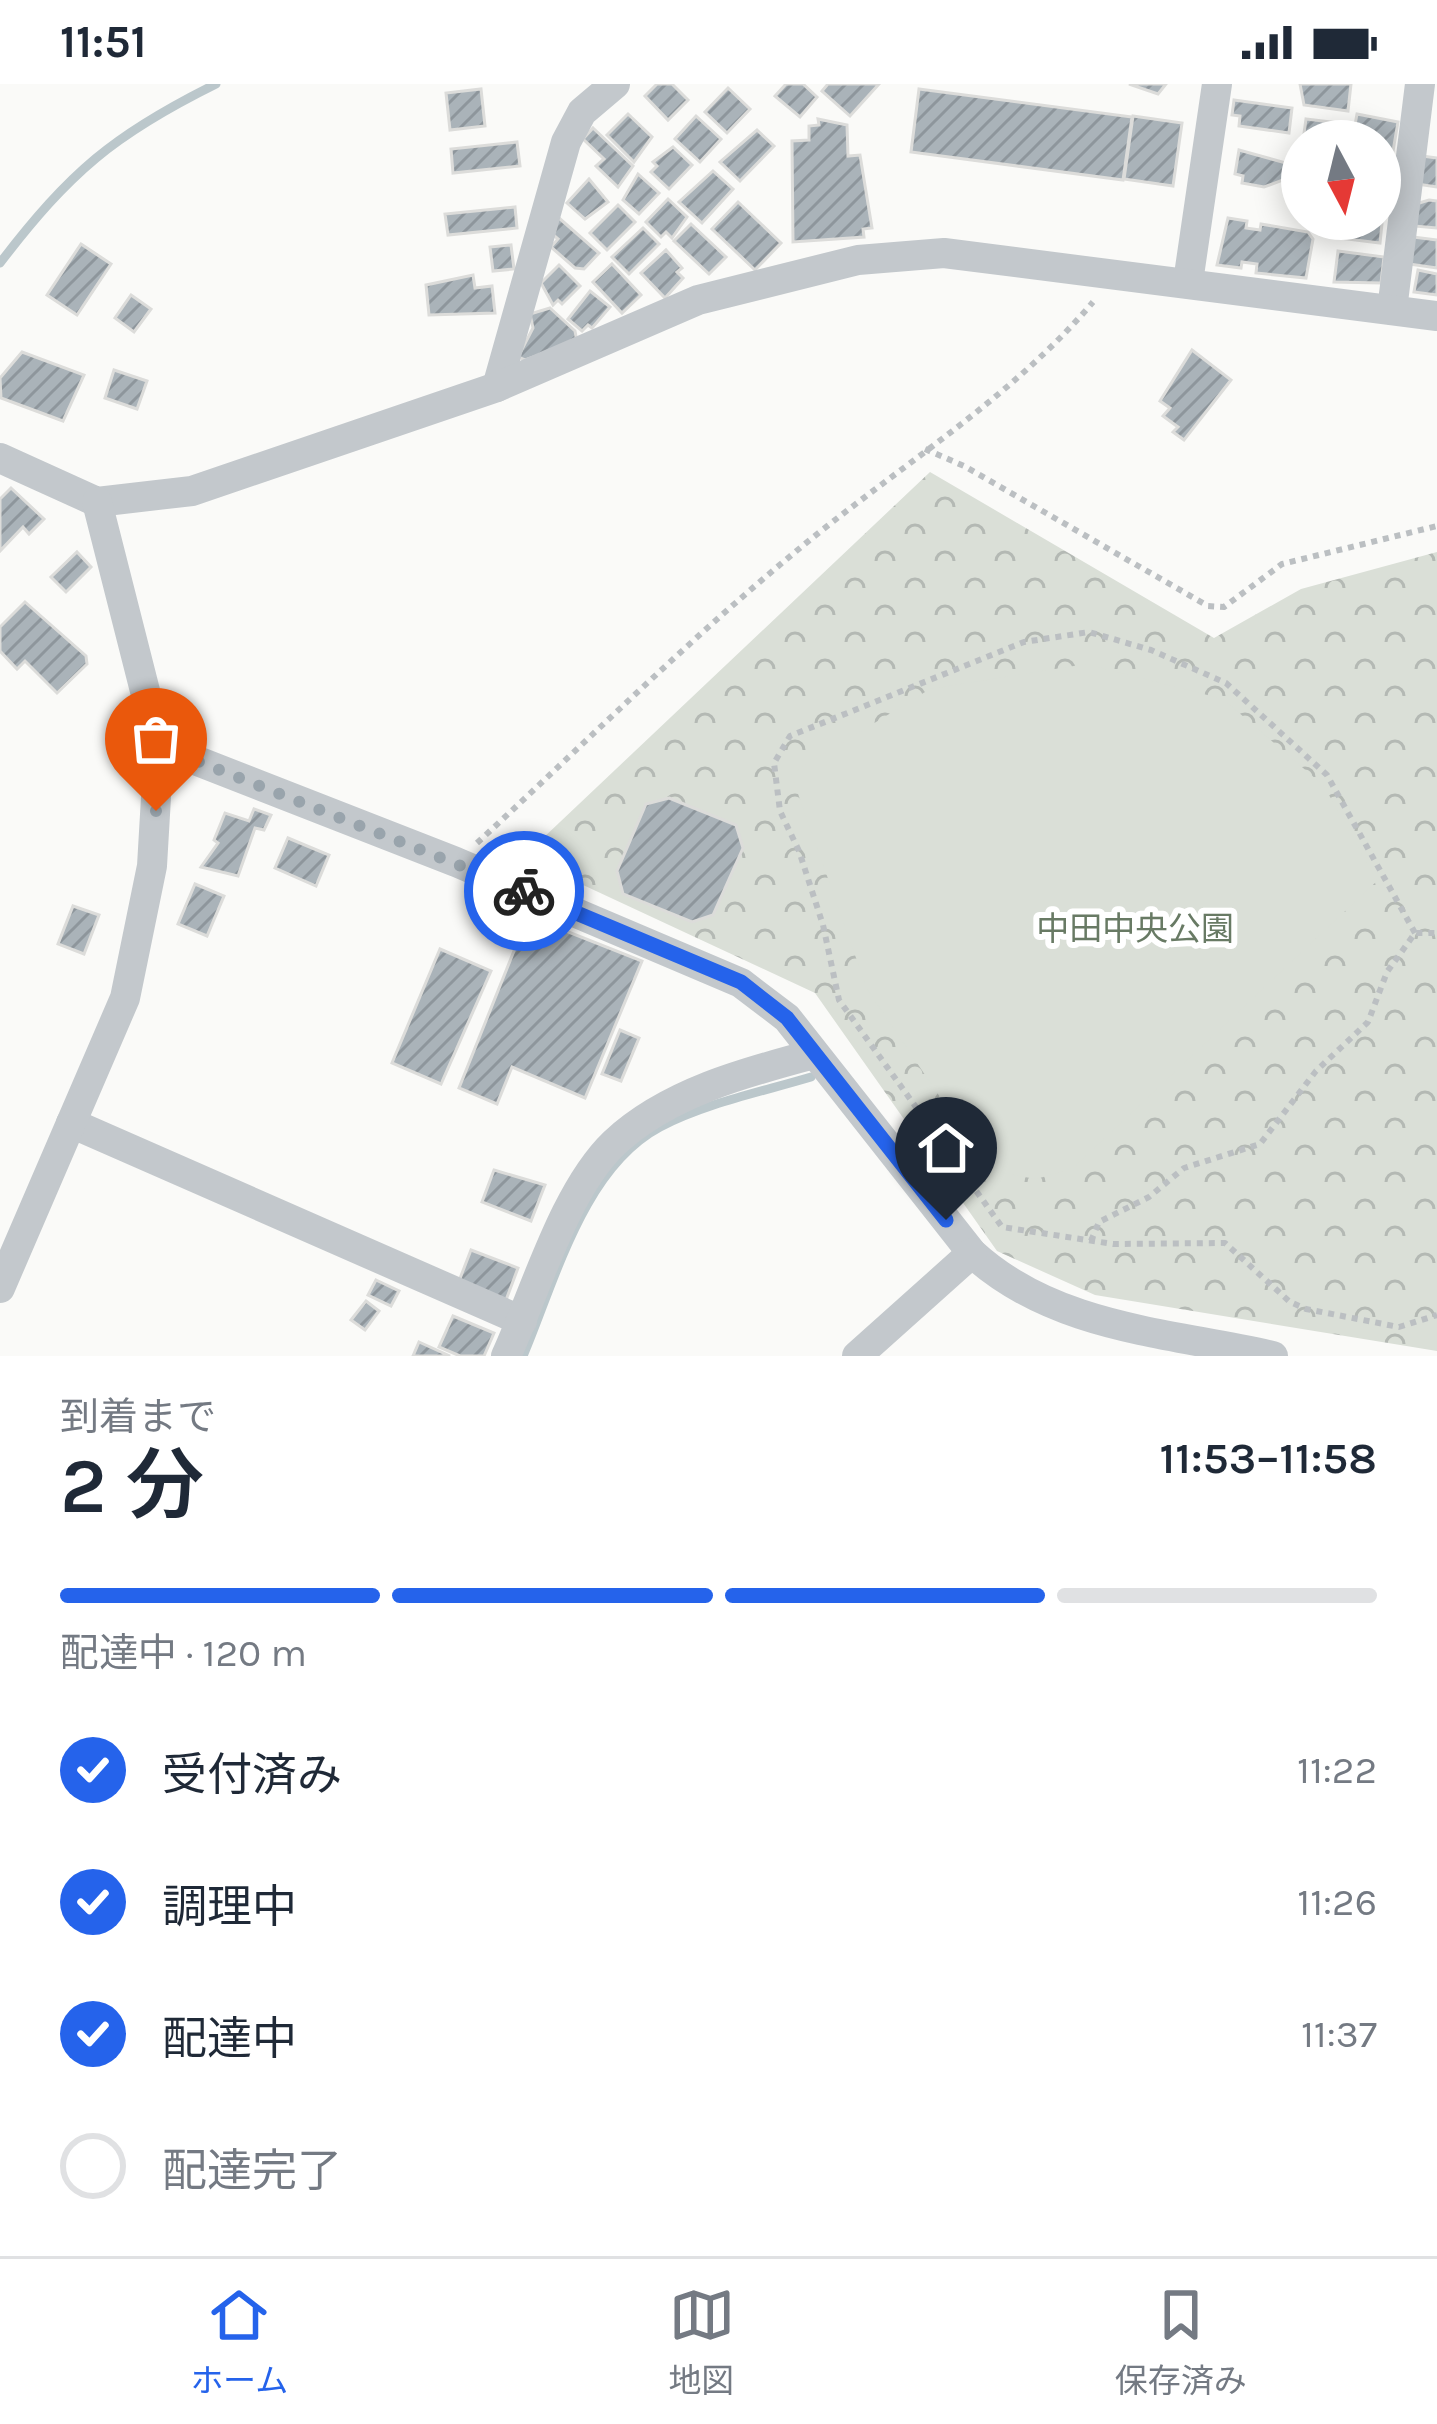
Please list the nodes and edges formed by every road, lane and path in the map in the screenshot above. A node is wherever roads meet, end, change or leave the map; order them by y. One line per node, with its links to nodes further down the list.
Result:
1 (615, 84): 8 (street)
2 (1217, 84): 5 (street)
3 (1420, 84): 6 (street)
4 (1110, 274): 5 (street); 8 (street); 9 (path)
5 (1189, 282): 6 (street)
6 (1392, 310): 7 (street)
7 (1437, 316)
8 (497, 387): 11 (street)
9 (925, 449): 12 (path); 14 (path)
10 (0, 458): 11 (street)
11 (97, 502): 13 (street)
12 (1437, 526)
13 (159, 746): 14 (street); 18 (street)
14 (456, 862): 17 (street)
15 (1415, 933): 16 (path); 19 (path); 19 (path)
16 (1437, 933)
17 (814, 1054): 20 (street); 23 (street)
18 (71, 1124): 21 (street); 23 (street)
19 (1091, 1242): 22 (path)
20 (972, 1253): 25 (street); 26 (street)
21 (0, 1288)
22 (1437, 1315)
23 (522, 1321): 24 (street)
24 (506, 1356)
25 (857, 1356)
26 (1273, 1356)

